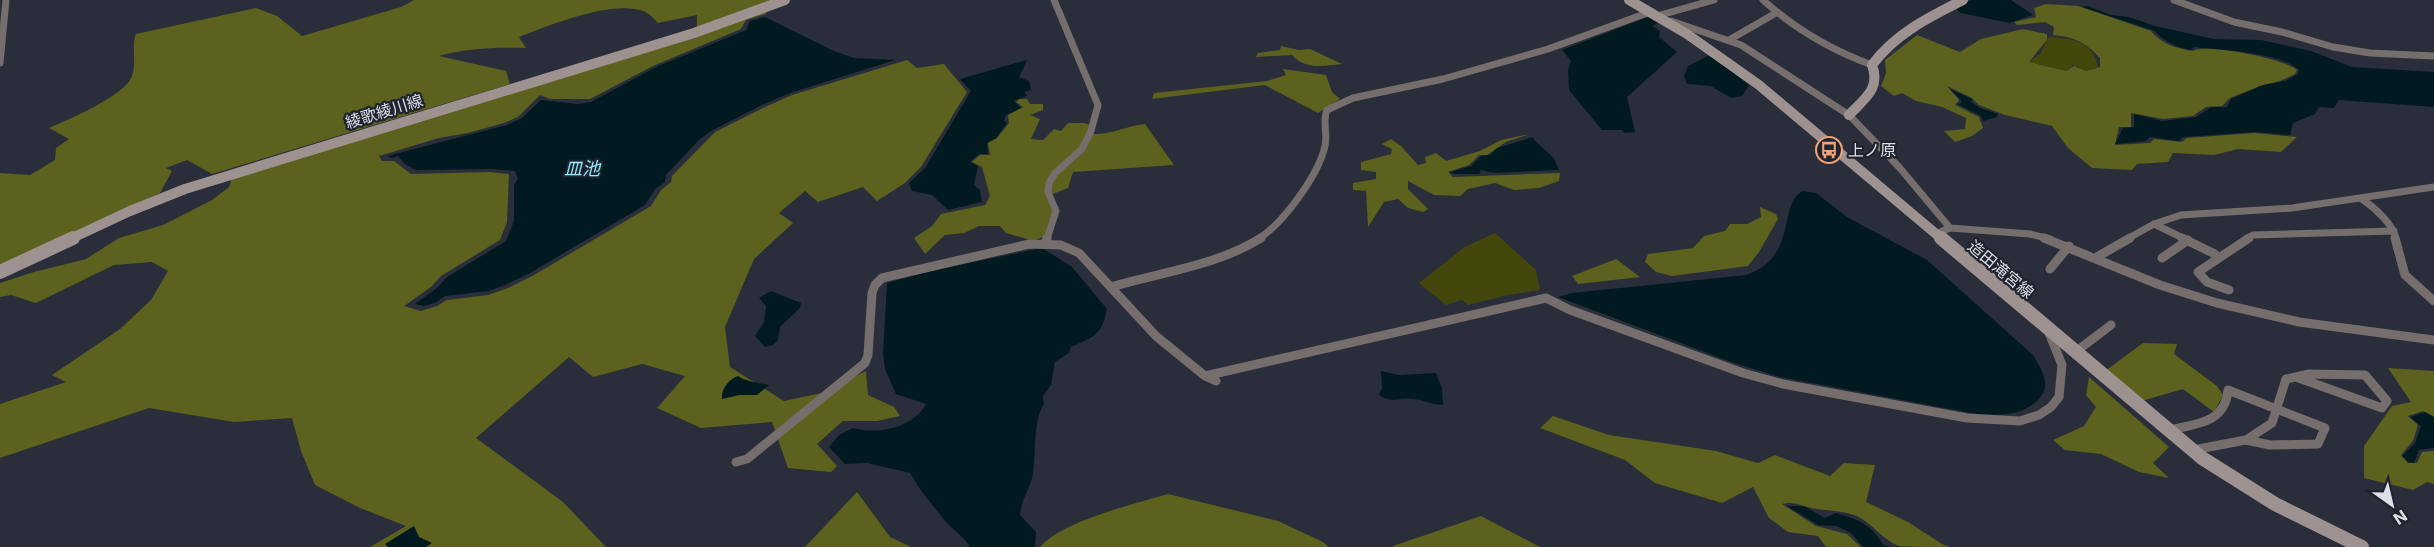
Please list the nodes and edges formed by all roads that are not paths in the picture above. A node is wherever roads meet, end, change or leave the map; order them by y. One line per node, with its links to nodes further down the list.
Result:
1 (6, 0): 13 (street)
2 (784, 0): 29 (main road, 綾歌綾川線)
3 (1054, 0): 23 (street)
4 (1629, 0): 10 (main road, 造田滝宮線)
5 (1714, 0): 10 (street)
6 (1763, 0): 9 (street)
7 (1963, 0): 14 (main road)
8 (2174, 0): 12 (street)
9 (1776, 13): 11 (street); 14 (street)
10 (1654, 14): 11 (street); 21 (main road, 造田滝宮線); 30 (street)
11 (1729, 40): 15 (street)
12 (2434, 56)
13 (0, 63)
14 (1872, 65): 15 (main road)
15 (1849, 115): 19 (street)
16 (2434, 187): 17 (street)
17 (2362, 199): 18 (street); 20 (street)
18 (2154, 224): 22 (street); 26 (street)
19 (1950, 228): 21 (street); 24 (street)
20 (2394, 231): 31 (street); 32 (street)
21 (1935, 234): 34 (main road, 造田滝宮線)
22 (2187, 240): 25 (street); 27 (street)
23 (1046, 241): 30 (street); 44 (street)
24 (2068, 246): 26 (street); 28 (street)
25 (2216, 254)
26 (2097, 257): 35 (street)
27 (2162, 258)
28 (2050, 269)
29 (0, 272)
30 (1111, 287): 37 (street)
31 (2229, 290)
32 (2434, 301)
33 (2111, 325): 36 (street)
34 (2048, 330): 36 (main road, 造田滝宮線); 37 (street)
35 (2434, 340)
36 (2074, 353): 41 (main road, 造田滝宮線)
37 (1205, 376): 39 (street)
38 (2296, 377): 38 (street); 40 (street)
39 (1216, 381)
40 (2276, 409): 41 (street); 42 (street); 42 (street)
41 (2168, 430): 43 (main road, 造田滝宮線)
42 (2246, 440): 43 (street)
43 (2192, 450): 45 (main road, 造田滝宮線)
44 (735, 462)
45 (2362, 547)

